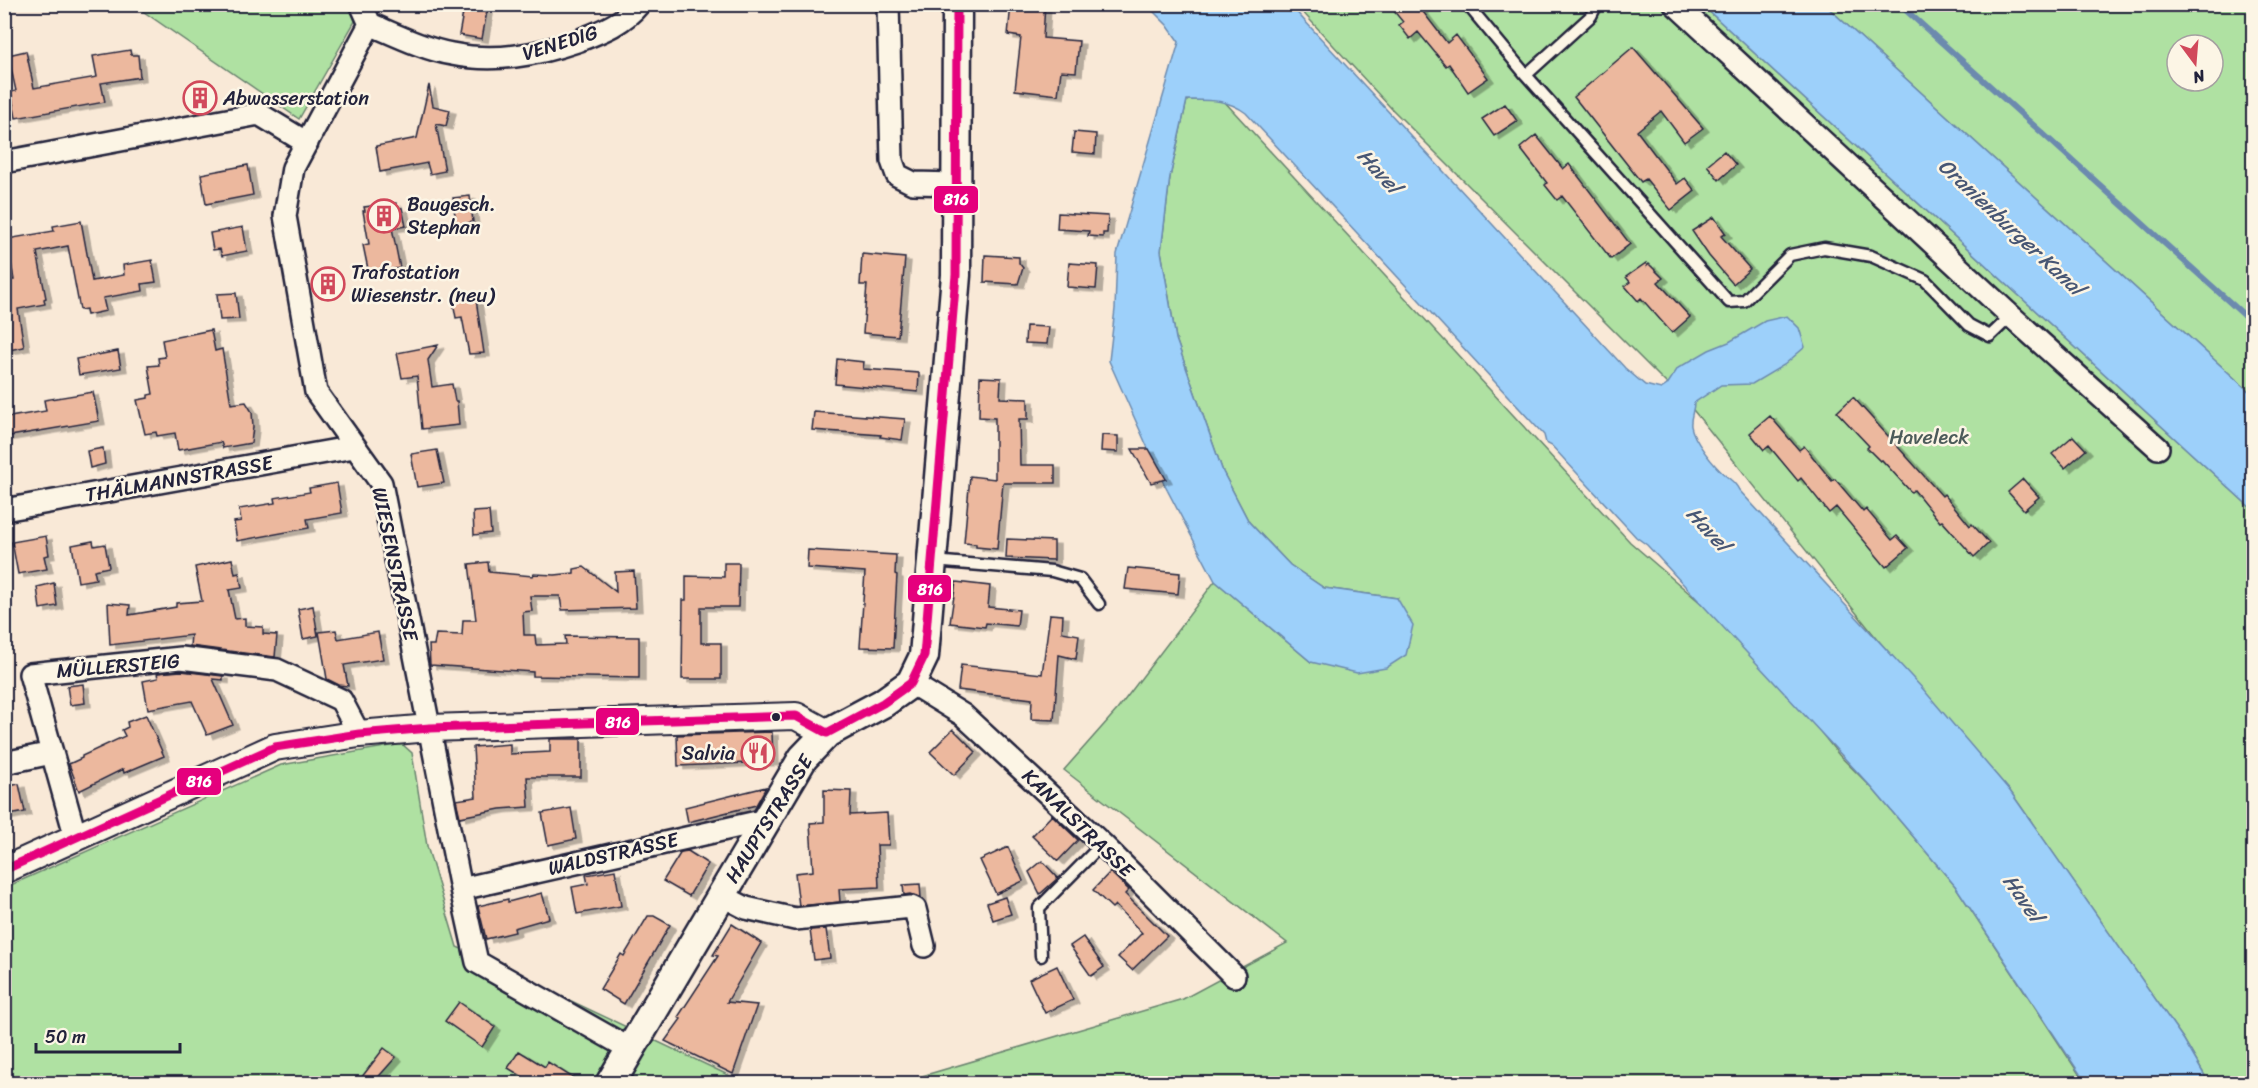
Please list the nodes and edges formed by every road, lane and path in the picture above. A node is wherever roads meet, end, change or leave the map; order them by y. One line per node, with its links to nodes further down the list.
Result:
1 (639, 4): 7 (street, VENEDIG)
2 (888, 4): 12 (street)
3 (957, 4): 12 (main road, HAUPTSTRASSE)
4 (1467, 4): 8 (lane)
5 (1597, 4): 8 (lane)
6 (1675, 4): 13 (street)
7 (366, 14): 9 (street, VENEDIG)
8 (1526, 75): 13 (lane)
9 (307, 142): 10 (street); 11 (street, VENEDIG)
10 (4, 162)
11 (293, 168): 14 (street, WIESENSTRASSE)
12 (957, 184): 17 (main road, HAUPTSTRASSE)
13 (2011, 316): 15 (street)
14 (354, 447): 16 (street, THÄLMANNSTRASSE); 20 (street, WIESENSTRASSE)
15 (2158, 448)
16 (4, 510)
17 (933, 561): 18 (lane); 19 (main road, HAUPTSTRASSE)
18 (1099, 604)
19 (911, 683): 21 (main road, HAUPTSTRASSE); 27 (street, KANALSTRASSE)
20 (430, 728): 21 (street); 22 (street); 29 (street)
21 (827, 733): 25 (main road, HAUPTSTRASSE)
22 (359, 734): 23 (street, MÜLLERSTEIG); 26 (street)
23 (52, 753): 24 (street); 26 (street)
24 (4, 763)
25 (766, 820): 29 (street, WALDSTRASSE); 30 (main road, HAUPTSTRASSE)
26 (76, 838): 28 (street)
27 (1102, 844): 32 (lane); 33 (street, KANALSTRASSE)
28 (4, 870)
29 (461, 889): 34 (street)
30 (721, 895): 31 (street); 34 (main road, HAUPTSTRASSE)
31 (924, 946)
32 (1041, 956)
33 (1234, 976)
34 (630, 1049): 35 (main road, HAUPTSTRASSE)
35 (610, 1083)

